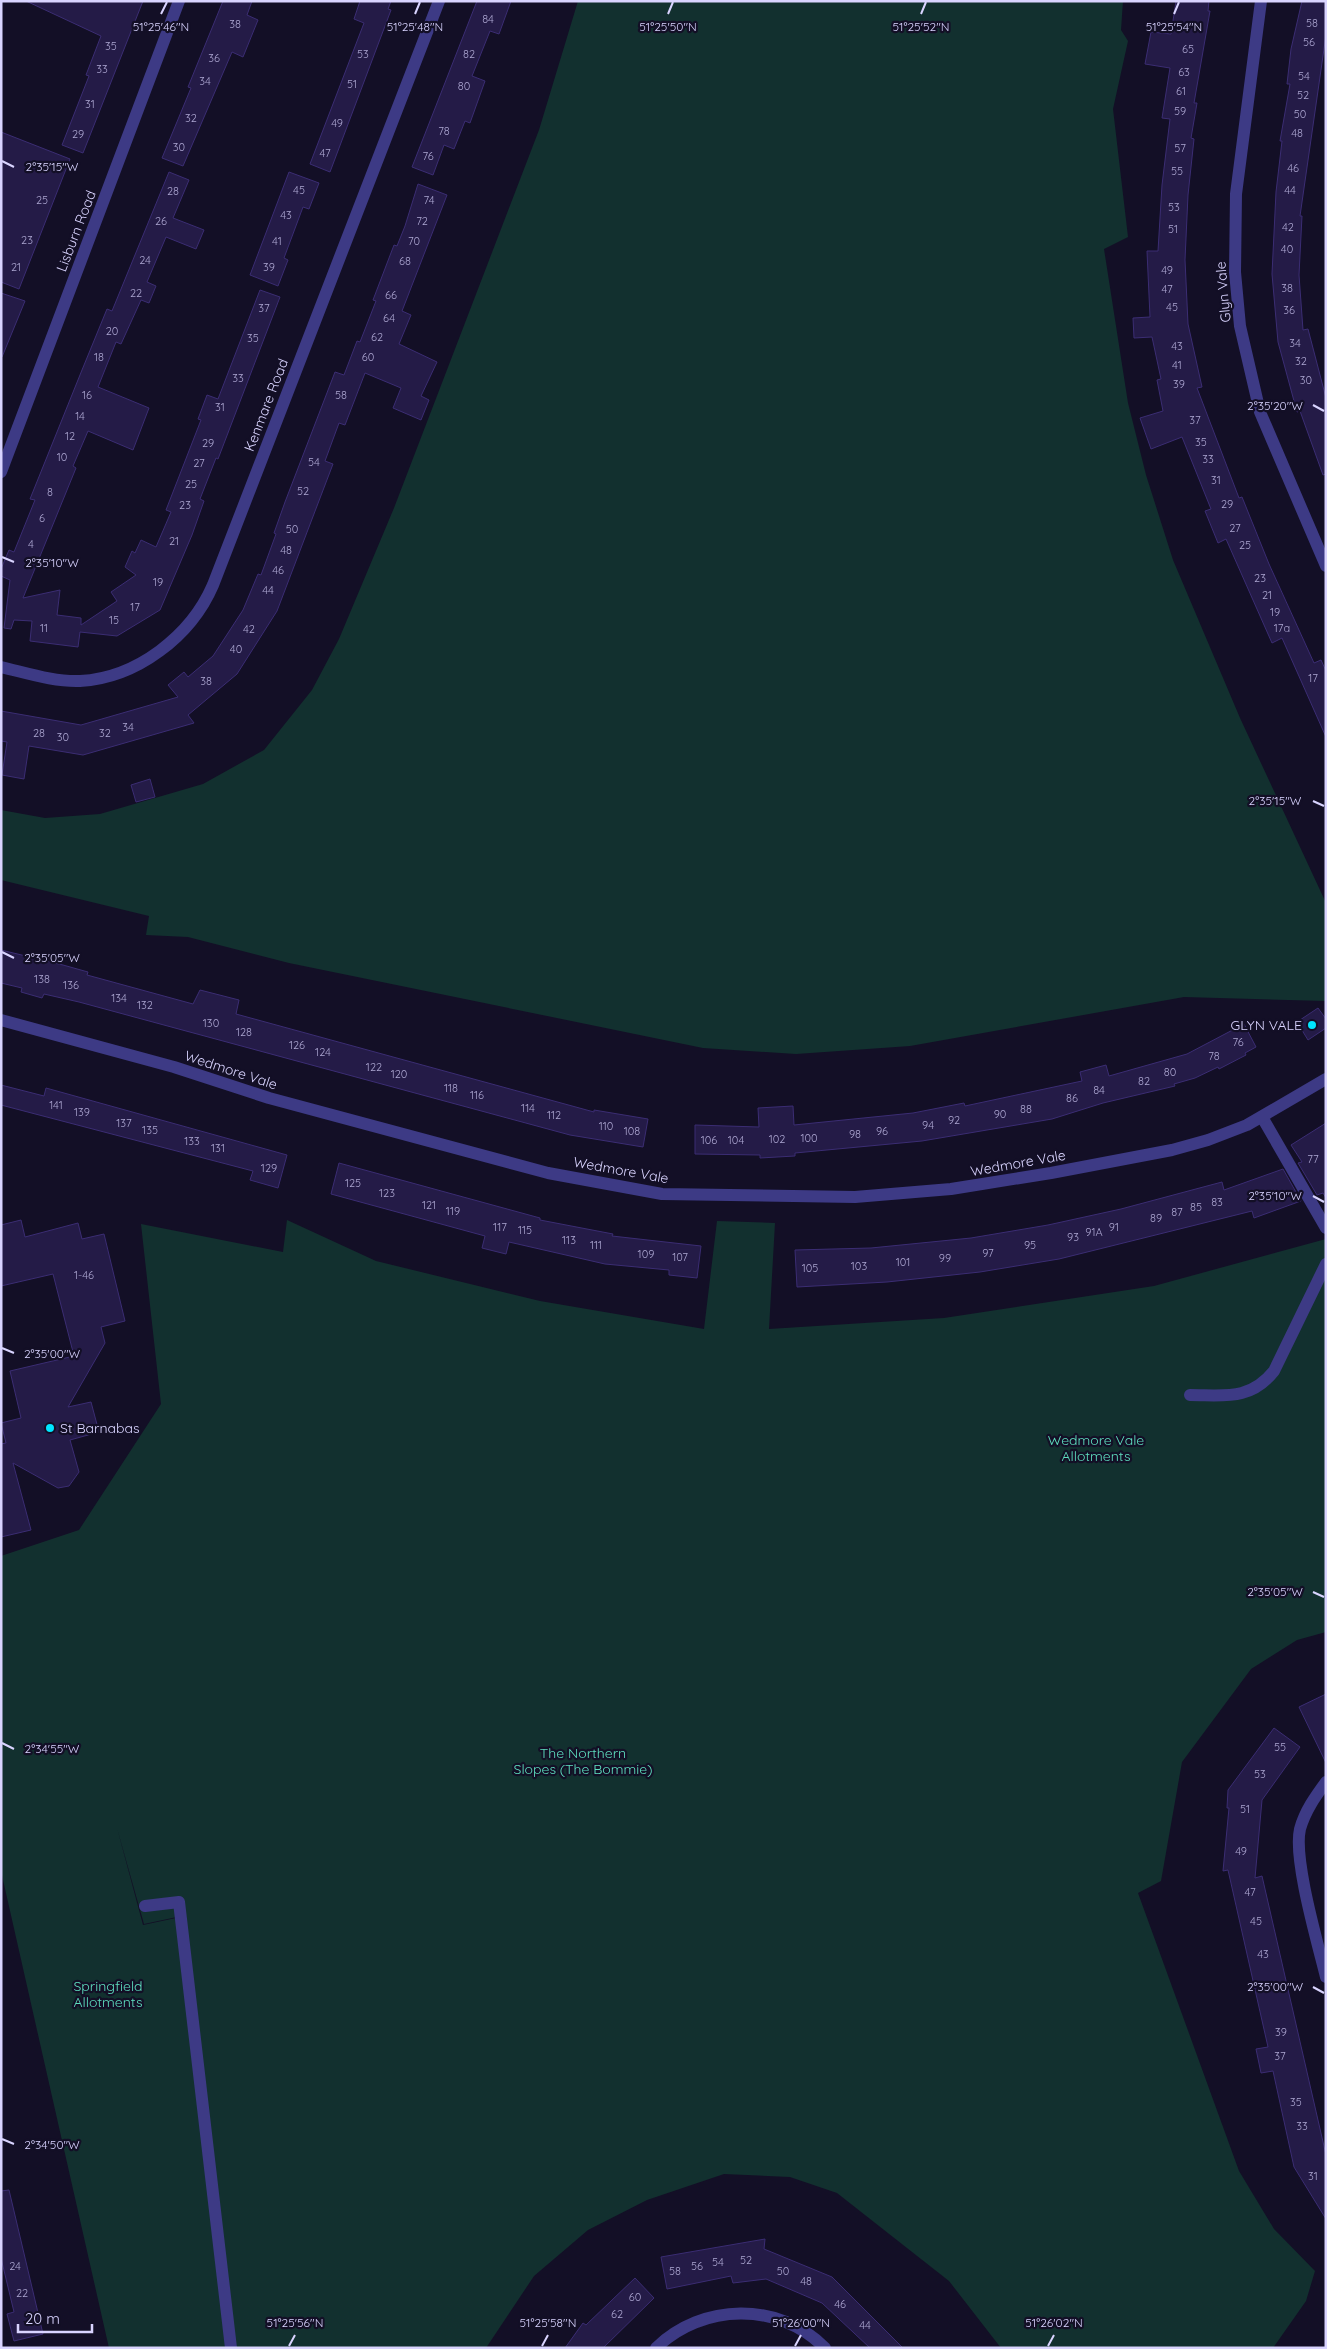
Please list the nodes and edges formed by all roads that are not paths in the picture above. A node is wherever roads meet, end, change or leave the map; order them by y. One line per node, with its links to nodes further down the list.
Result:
1 (179, 1): 4 (street, Lisburn Road)
2 (439, 1): 6 (street, Kenmare Road)
3 (1261, 1): 5 (street, Glyn Vale)
4 (1, 472)
5 (1326, 566)
6 (1, 667)
7 (1, 1020): 9 (street, Wedmore Vale)
8 (1326, 1079): 9 (street, Wedmore Vale)
9 (1262, 1117): 10 (street)
10 (1326, 1228)
11 (1326, 1264): 12 (street)
12 (1190, 1395)
13 (1326, 1782): 15 (street)
14 (145, 1906): 16 (street)
15 (1326, 1977)
16 (231, 2348)
17 (656, 2348): 18 (street)
18 (825, 2348)

